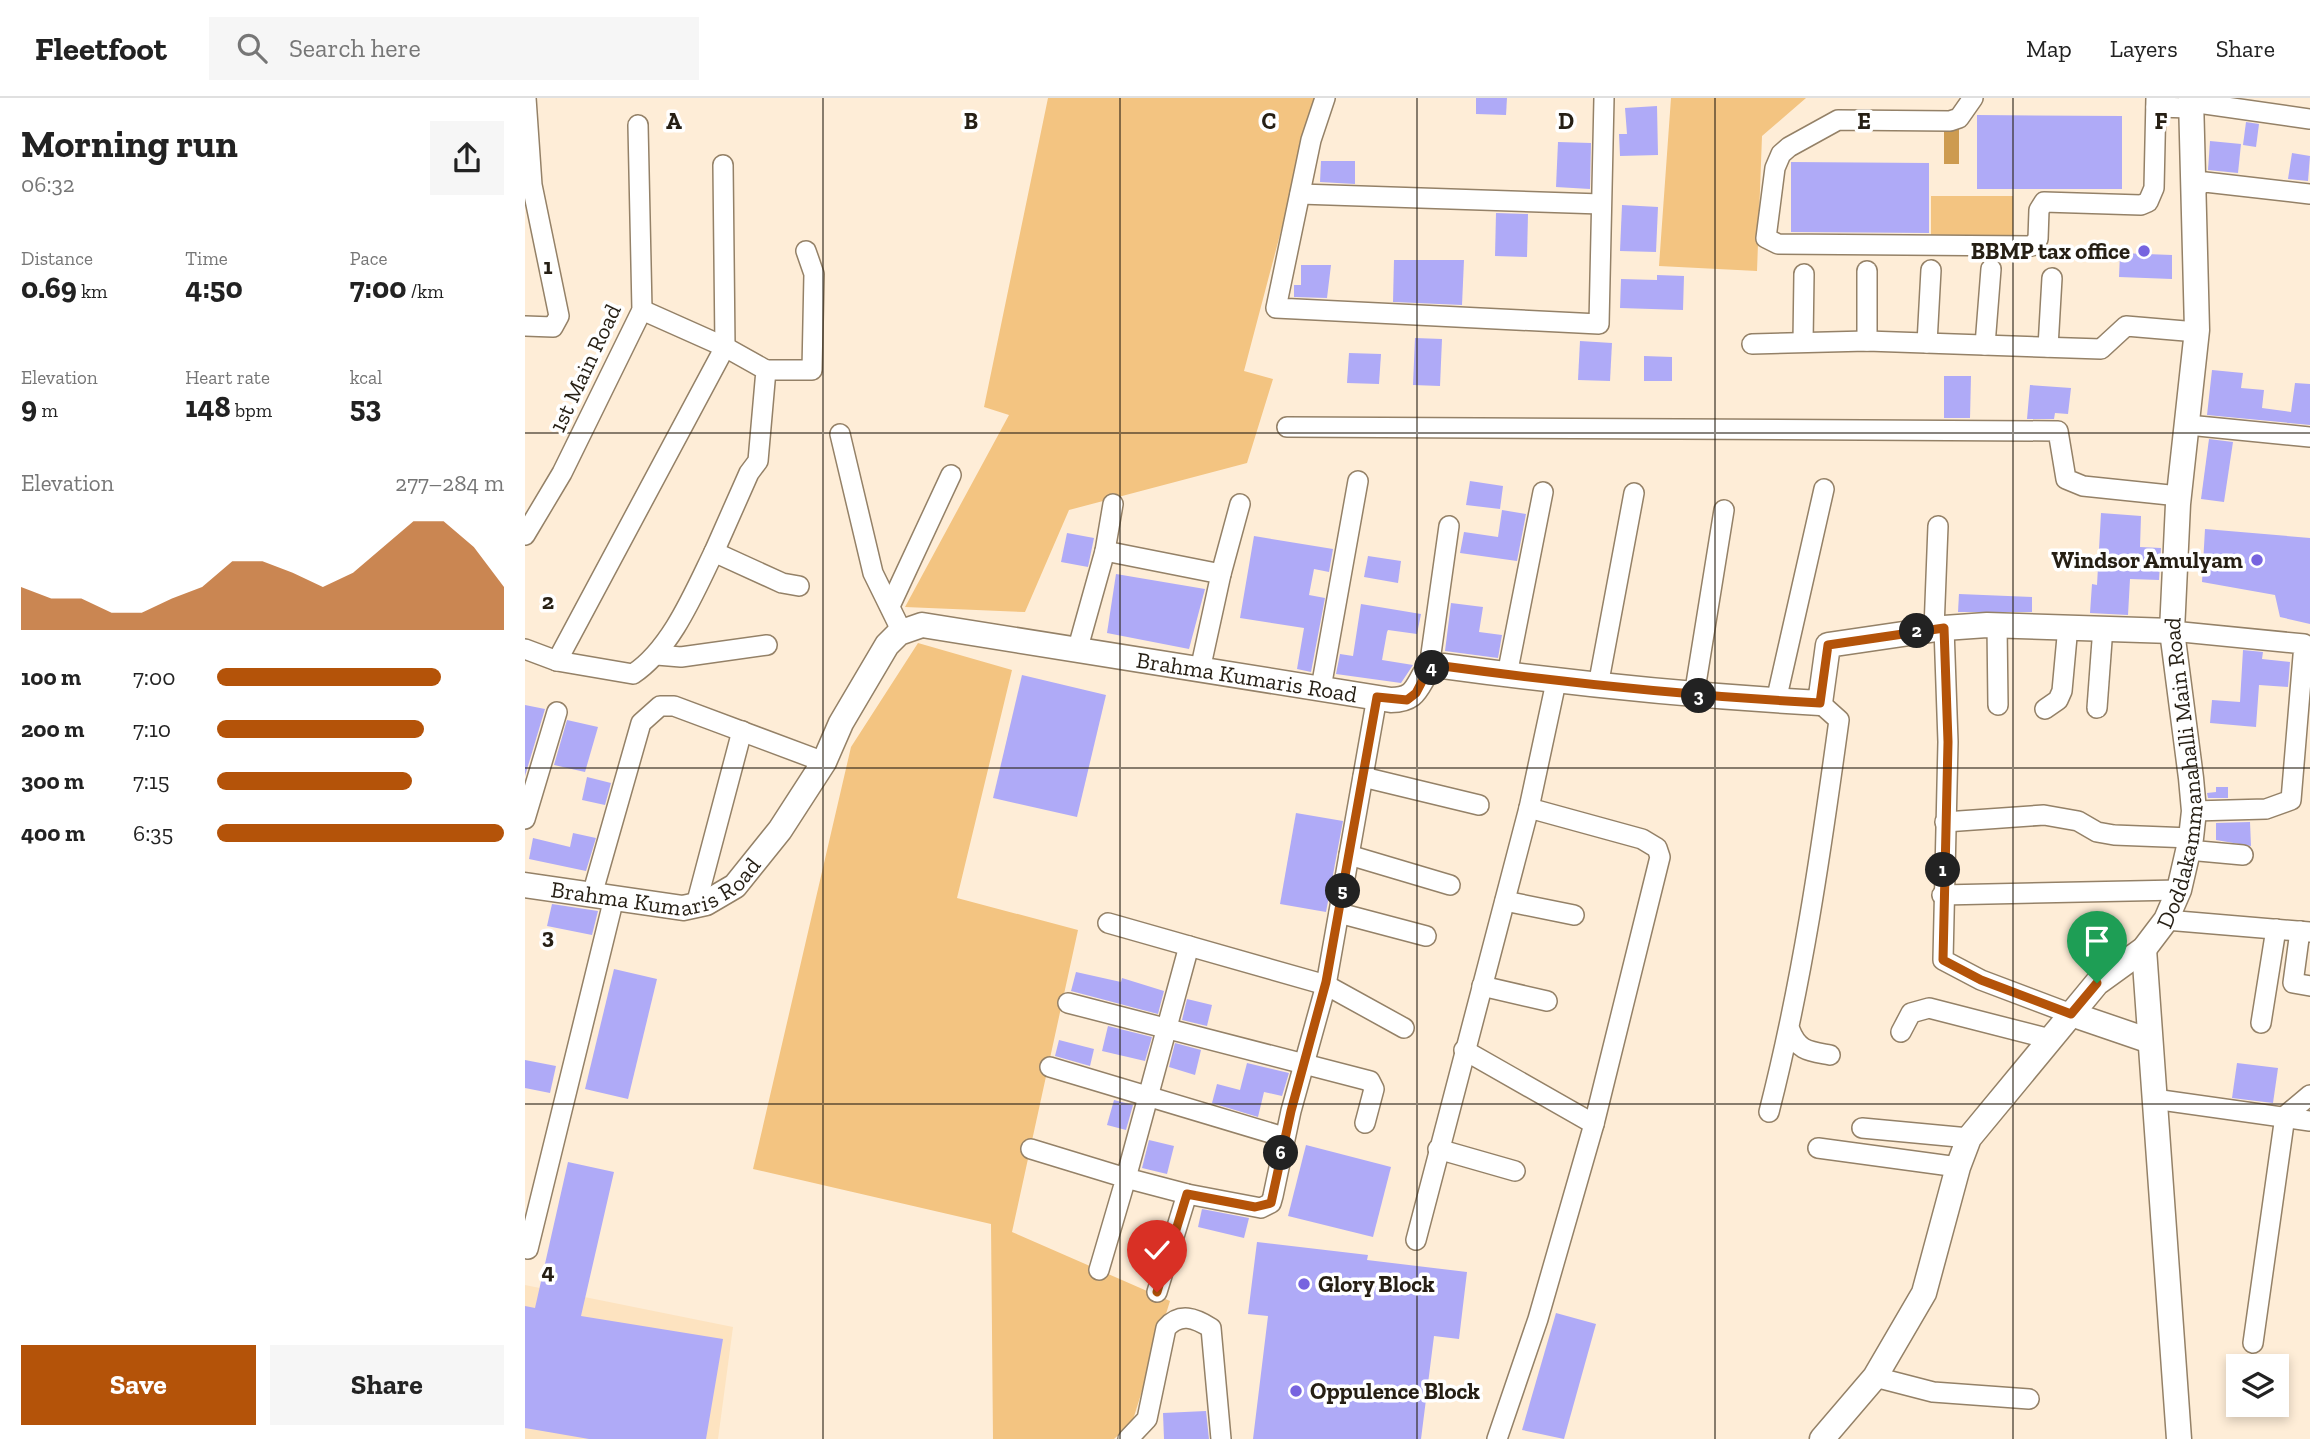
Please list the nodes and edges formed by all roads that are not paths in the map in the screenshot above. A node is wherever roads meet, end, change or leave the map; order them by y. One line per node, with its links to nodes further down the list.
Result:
1 (526, 98): 21 (street)
2 (1325, 98): 11 (street)
3 (1604, 98): 13 (street)
4 (1973, 98): 5 (street)
5 (2156, 102): 6 (street)
6 (2191, 103): 7 (street); 10 (street, Doddakammanahalli Main Road)
7 (2310, 119)
8 (638, 125): 20 (street, 1st Main Road)
9 (723, 165): 28 (street)
10 (2194, 188): 12 (street); 22 (street, Doddakammanahalli Main Road)
11 (1300, 194): 13 (street); 13 (street)
12 (2310, 194)
13 (1601, 204)
14 (806, 251): 30 (street)
15 (1991, 269): 27 (street)
16 (1931, 270): 25 (street)
17 (1867, 271): 23 (street)
18 (1804, 274): 24 (street)
19 (2052, 278): 29 (street)
20 (642, 310): 28 (street); 46 (street, 1st Main Road)
21 (525, 326)
22 (2197, 332): 29 (street); 31 (street, Doddakammanahalli Main Road)
23 (1867, 341): 24 (street); 25 (street)
24 (1803, 342): 26 (street)
25 (1927, 343): 27 (street)
26 (1752, 344)
27 (1985, 345): 29 (street)
28 (725, 346): 30 (street); 62 (street)
29 (2048, 347)
30 (767, 370): 48 (street)
31 (2188, 425): 34 (street); 40 (street, Doddakammanahalli Main Road)
32 (1287, 427): 40 (street)
33 (840, 434): 51 (street)
34 (2310, 438)
35 (951, 475): 51 (street)
36 (1358, 481): 68 (street)
37 (1824, 489): 71 (street)
38 (1543, 492): 65 (street)
39 (1634, 493): 67 (street)
40 (2179, 496): 56 (street, Doddakammanahalli Main Road)
41 (1113, 504): 47 (street)
42 (1240, 505): 49 (street)
43 (1724, 510): 69 (street)
44 (1449, 526): 63 (street)
45 (1938, 526): 55 (street)
46 (525, 535)
47 (1104, 551): 49 (street); 60 (street)
48 (714, 552): 50 (street); 61 (street)
49 (1221, 574): 64 (street)
50 (799, 586)
51 (890, 606): 57 (street)
52 (1997, 625): 53 (street); 55 (street); 73 (street)
53 (2068, 626): 54 (street); 75 (street)
54 (2103, 627): 56 (street); 74 (street)
55 (1939, 628): 72 (street); 84 (street)
56 (2172, 631): 82 (street, Doddakammanahalli Main Road); 82 (street)
57 (902, 632): 60 (street, Brahma Kumaris Road); 78 (street, Brahma Kumaris Road)
58 (767, 645): 61 (street)
59 (525, 649): 62 (street)
60 (1077, 651): 64 (street, Brahma Kumaris Road)
61 (657, 655): 62 (street)
62 (557, 661)
63 (1429, 668): 65 (street); 70 (street, Brahma Kumaris Road)
64 (1200, 670): 68 (street, Brahma Kumaris Road)
65 (1507, 675): 66 (street)
66 (1556, 682): 67 (street); 81 (street)
67 (1598, 686): 69 (street)
68 (1321, 688): 70 (street, Brahma Kumaris Road)
69 (1694, 695): 71 (street)
70 (1377, 697): 79 (street)
71 (1776, 701): 72 (street)
72 (1820, 703): 113 (street)
73 (1998, 705)
74 (2097, 708)
75 (2045, 709)
76 (557, 712): 83 (street)
77 (742, 731): 78 (street); 92 (street); 94 (street)
78 (824, 762): 94 (street, Brahma Kumaris Road)
79 (1363, 777): 80 (street); 87 (street)
80 (1479, 805)
81 (1529, 808): 93 (street); 128 (street)
82 (2194, 811): 85 (street, Doddakammanahalli Main Road)
83 (525, 819)
84 (1945, 822): 85 (street); 91 (street)
85 (2189, 844): 86 (street); 90 (street, Doddakammanahalli Main Road)
86 (2243, 855)
87 (1349, 856): 89 (street); 95 (street)
88 (525, 885): 92 (street, Brahma Kumaris Road)
89 (1450, 885)
90 (2179, 890): 91 (street); 97 (street, Doddakammanahalli Main Road)
91 (1942, 895): 109 (street)
92 (603, 897): 94 (street, Brahma Kumaris Road); 140 (street)
93 (1505, 901): 96 (street); 105 (street)
94 (696, 905)
95 (1339, 913): 101 (street); 104 (street)
96 (1574, 915)
97 (2167, 920): 99 (street); 103 (street, Doddakammanahalli Main Road)
98 (1108, 923): 102 (street)
99 (2276, 929): 100 (street); 110 (street)
100 (2305, 931): 106 (street)
101 (1426, 936)
102 (1189, 946): 104 (street); 111 (street)
103 (2144, 948): 109 (street); 116 (street, Doddakammanahalli Main Road)
104 (1326, 985): 112 (street); 119 (street)
105 (1482, 986): 107 (street); 117 (street)
106 (2310, 986)
107 (1547, 1001)
108 (1068, 1003): 111 (street)
109 (2071, 1014): 115 (street); 116 (street)
110 (2261, 1023)
111 (1165, 1028): 119 (street); 122 (street)
112 (1404, 1028)
113 (1790, 1030): 118 (street); 124 (street)
114 (1901, 1032): 115 (street)
115 (2050, 1039): 131 (street)
116 (2150, 1041): 123 (street, Doddakammanahalli Main Road)
117 (1464, 1050): 128 (street); 134 (street)
118 (1830, 1055)
119 (1303, 1065): 127 (street); 130 (street)
120 (1050, 1067): 122 (street)
121 (2310, 1095): 125 (street)
122 (1148, 1096): 130 (street); 137 (street)
123 (2154, 1099): 125 (street); 150 (street, Doddakammanahalli Main Road)
124 (1769, 1112)
125 (2285, 1116): 126 (street); 143 (street)
126 (2310, 1121)
127 (1366, 1123)
128 (1594, 1124): 148 (street)
129 (1862, 1128): 131 (street)
130 (1284, 1137): 138 (street)
131 (1969, 1138): 135 (street)
132 (1818, 1148): 135 (street)
133 (1031, 1149): 137 (street)
134 (1438, 1149): 136 (street); 139 (street)
135 (1958, 1167): 144 (street)
136 (1514, 1171)
137 (1126, 1178): 138 (street); 141 (street)
138 (1187, 1194): 142 (street)
139 (1416, 1240)
140 (528, 1249)
141 (1099, 1270)
142 (1157, 1292)
143 (2253, 1343)
144 (1875, 1377): 145 (street); 149 (street)
145 (2029, 1399)
146 (1128, 1439): 147 (street)
147 (1221, 1439)
148 (1497, 1439)
149 (1822, 1439)
150 (2179, 1439)

